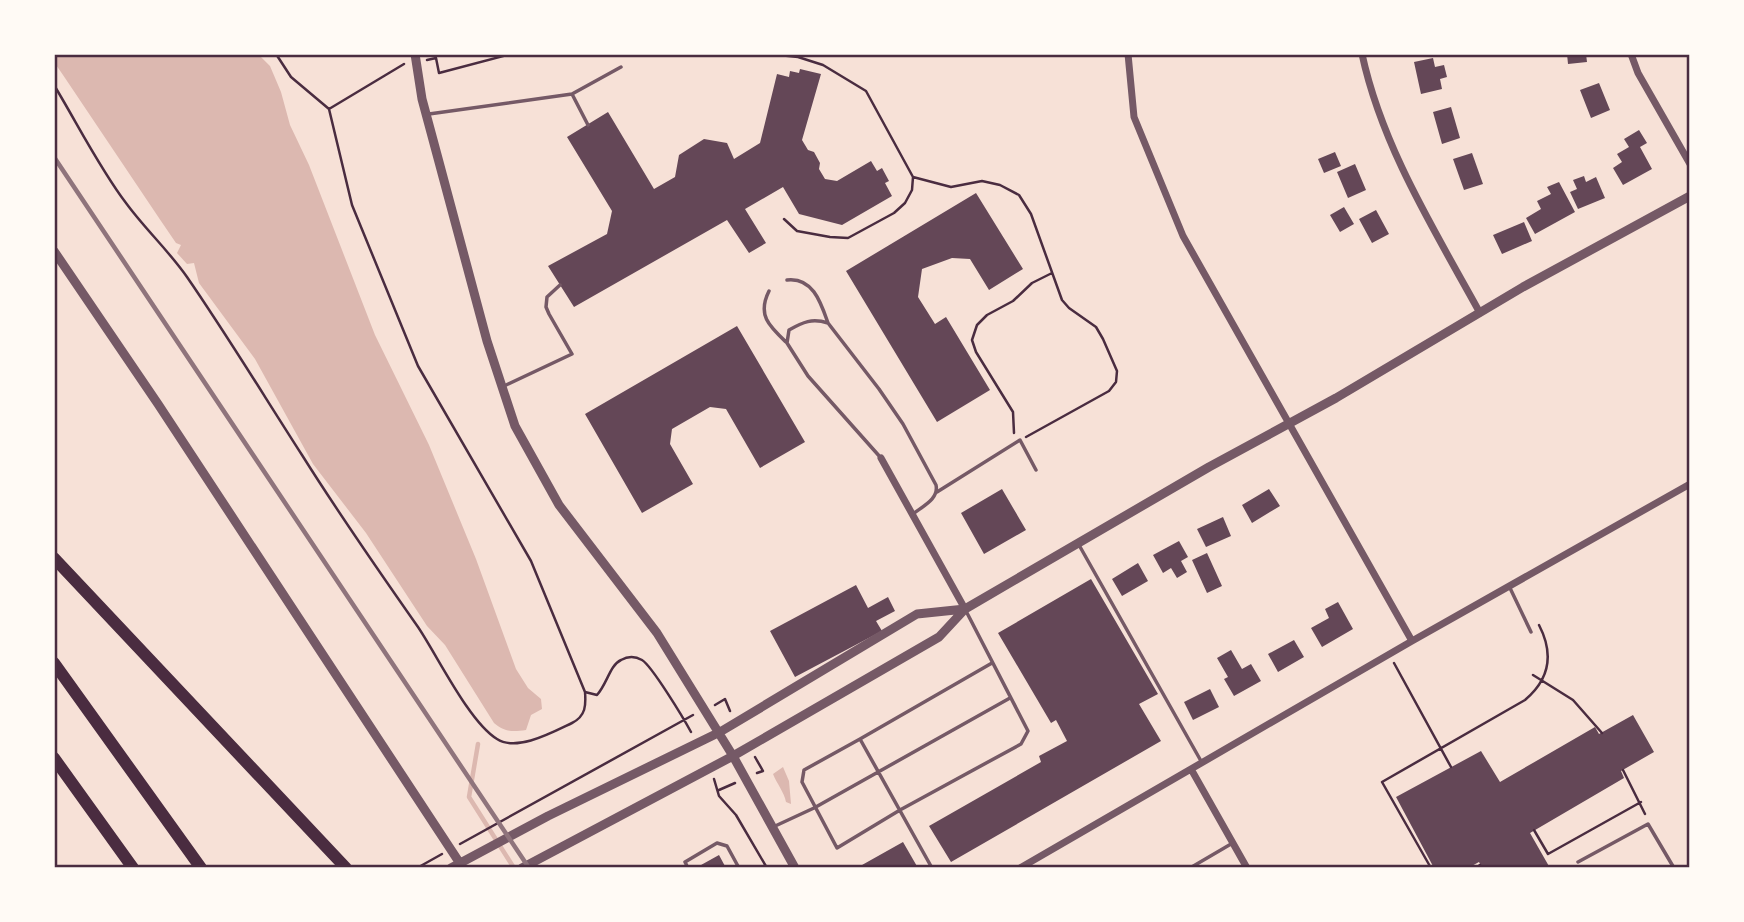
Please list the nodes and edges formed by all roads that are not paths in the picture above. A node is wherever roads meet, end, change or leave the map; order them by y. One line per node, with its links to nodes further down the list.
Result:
1 (415, 54): 7 (street)
2 (1128, 54): 19 (street)
3 (1362, 54): 15 (street)
4 (1631, 54): 9 (street)
5 (621, 67): 6 (lane)
6 (572, 94): 7 (lane); 8 (lane)
7 (426, 114): 18 (street)
8 (588, 125)
9 (1690, 163)
10 (1690, 196): 15 (street)
11 (54, 251): 50 (street)
12 (788, 280): 16 (lane)
13 (560, 285): 18 (lane)
14 (769, 291): 17 (lane)
15 (1480, 313): 19 (street)
16 (828, 323): 17 (lane); 23 (lane)
17 (787, 343): 20 (lane)
18 (502, 387): 34 (street)
19 (1289, 424): 25 (street); 30 (street)
20 (881, 458): 24 (street)
21 (1036, 470): 23 (lane)
22 (1690, 484): 27 (street)
23 (937, 492): 24 (lane)
24 (913, 514): 28 (street)
25 (1078, 543): 28 (street); 38 (lane)
26 (54, 558): 48 (highway)
27 (1509, 586): 29 (lane); 30 (street)
28 (965, 609): 32 (lane); 34 (street); 36 (street)
29 (1531, 632)
30 (1412, 640): 38 (street)
31 (54, 663): 47 (highway)
32 (992, 663): 33 (lane); 35 (lane)
33 (1010, 698): 40 (lane); 42 (lane)
34 (720, 732): 36 (street); 49 (street)
35 (860, 739): 40 (lane); 41 (lane)
36 (733, 756): 43 (street); 51 (street)
37 (54, 758): 46 (highway)
38 (1202, 763): 39 (street)
39 (1191, 769): 44 (street); 56 (street)
40 (878, 772): 41 (lane); 42 (lane)
41 (814, 808): 42 (lane); 43 (lane)
42 (900, 810): 55 (lane)
43 (773, 827): 54 (street)
44 (1233, 843): 57 (lane); 58 (street)
45 (1578, 862): 59 (lane)
46 (133, 868)
47 (201, 868)
48 (346, 868)
49 (451, 868)
50 (463, 868)
51 (522, 868)
52 (688, 868): 53 (lane)
53 (739, 868)
54 (795, 868)
55 (933, 868)
56 (1020, 868)
57 (1190, 868)
58 (1247, 868)
59 (1674, 868)

